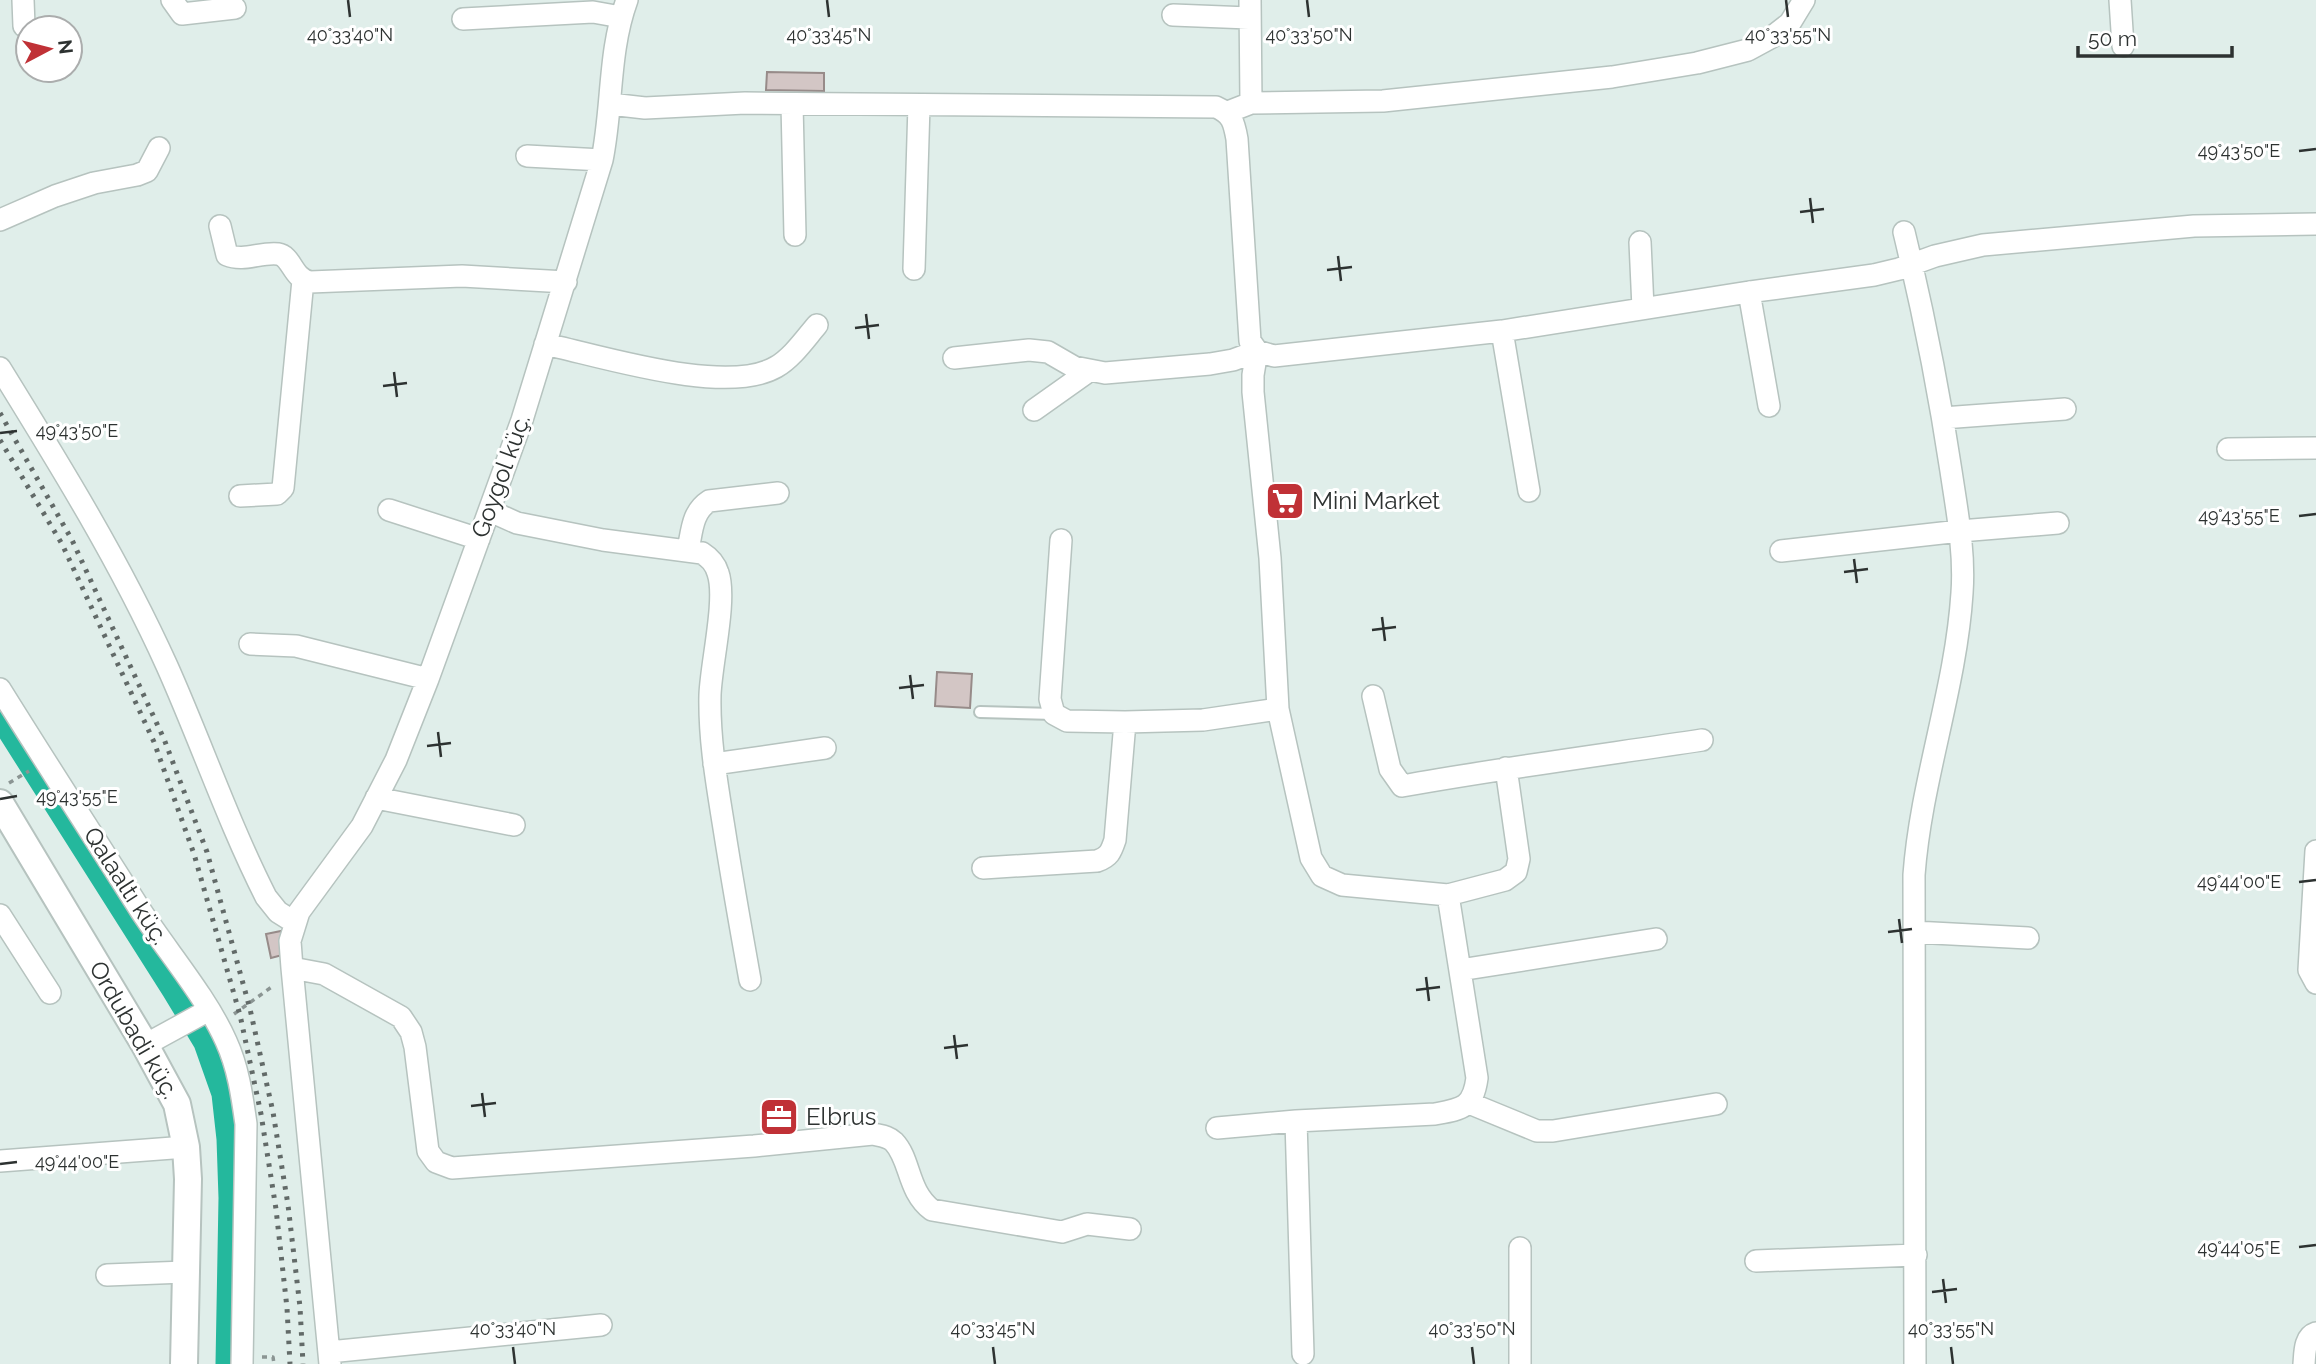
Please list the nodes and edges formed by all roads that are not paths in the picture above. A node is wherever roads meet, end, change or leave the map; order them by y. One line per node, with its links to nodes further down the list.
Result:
1 (172, 0): 4 (street)
2 (1804, 0): 10 (street)
3 (2120, 0): 9 (street)
4 (235, 8)
5 (624, 8): 8 (street); 11 (street, Goygol küç.)
6 (1250, 9): 7 (street); 10 (street)
7 (1172, 15)
8 (463, 19)
9 (2123, 46)
10 (1251, 103): 14 (street)
11 (610, 104): 12 (street); 17 (street, Goygol küç.)
12 (792, 104): 13 (street); 22 (street)
13 (919, 105): 14 (street); 25 (street)
14 (1228, 112): 33 (street)
15 (159, 148): 18 (street)
16 (527, 156): 17 (street)
17 (603, 160): 27 (street, Goygol küç.)
18 (0, 220)
19 (2316, 224): 24 (street)
20 (220, 226): 26 (street)
21 (1904, 232): 24 (street)
22 (795, 235)
23 (1640, 242): 29 (street)
24 (1912, 264): 28 (street); 40 (street)
25 (914, 269)
26 (303, 280): 27 (street); 45 (street)
27 (566, 282): 32 (street, Goygol küç.)
28 (1749, 292): 29 (street); 37 (street)
29 (1643, 308): 31 (street)
30 (817, 325): 32 (street)
31 (1503, 331): 33 (street); 43 (street)
32 (545, 344): 47 (street, Goygol küç.)
33 (1256, 352): 36 (street); 58 (street)
34 (954, 358): 36 (street)
35 (0, 368): 73 (street)
36 (1089, 371): 39 (street)
37 (1769, 406)
38 (2065, 409): 40 (street)
39 (1034, 410)
40 (1943, 418): 49 (street)
41 (2316, 448): 42 (street)
42 (2228, 449)
43 (1529, 491)
44 (778, 493): 52 (street)
45 (240, 496)
46 (389, 510): 50 (street)
47 (490, 512): 50 (street, Goygol küç.); 52 (street)
48 (2058, 523): 49 (street)
49 (1960, 531): 53 (street); 74 (street)
50 (479, 539): 55 (street, Goygol küç.)
51 (1061, 540): 60 (street)
52 (688, 550): 64 (street)
53 (1781, 551)
54 (250, 644): 55 (street)
55 (428, 678): 66 (street, Goygol küç.)
56 (0, 689): 82 (street, Qalaaltı küç.)
57 (1373, 696): 65 (street)
58 (1278, 709): 61 (street); 71 (street)
59 (980, 712): 60 (lane)
60 (1054, 713): 61 (street)
61 (1125, 722): 70 (street)
62 (1702, 740): 65 (street)
63 (825, 748): 64 (street)
64 (714, 764): 79 (street)
65 (1506, 768): 71 (street)
66 (376, 798): 68 (street); 73 (street, Goygol küç.)
67 (0, 803): 83 (street, Ordubadi küç.)
68 (514, 825)
69 (2316, 851): 80 (street)
70 (982, 868)
71 (1448, 895): 78 (street)
72 (0, 915): 81 (street)
73 (294, 922): 77 (street)
74 (1914, 932): 75 (street); 92 (street)
75 (2028, 938)
76 (1656, 939): 78 (street)
77 (292, 968): 90 (street); 99 (street)
78 (1460, 970): 84 (street)
79 (750, 980)
80 (2316, 983)
81 (50, 993)
82 (213, 1018): 83 (street); 101 (street, Qalaaltı küç.)
83 (145, 1045): 88 (street, Ordubadi küç.)
84 (1469, 1103): 85 (street); 86 (street)
85 (1716, 1104)
86 (1296, 1121): 87 (street); 98 (street)
87 (1217, 1128)
88 (186, 1147): 89 (street); 94 (street, Ordubadi küç.)
89 (0, 1161)
90 (1130, 1229)
91 (1520, 1248): 102 (street)
92 (1916, 1255): 93 (street); 103 (street)
93 (1756, 1261)
94 (185, 1272): 95 (street); 100 (street, Ordubadi küç.)
95 (107, 1275)
96 (601, 1325): 99 (street)
97 (2316, 1333): 104 (street)
98 (1303, 1354)
99 (330, 1358)
100 (184, 1364)
101 (242, 1364)
102 (1520, 1364)
103 (1915, 1364)
104 (2304, 1364)

